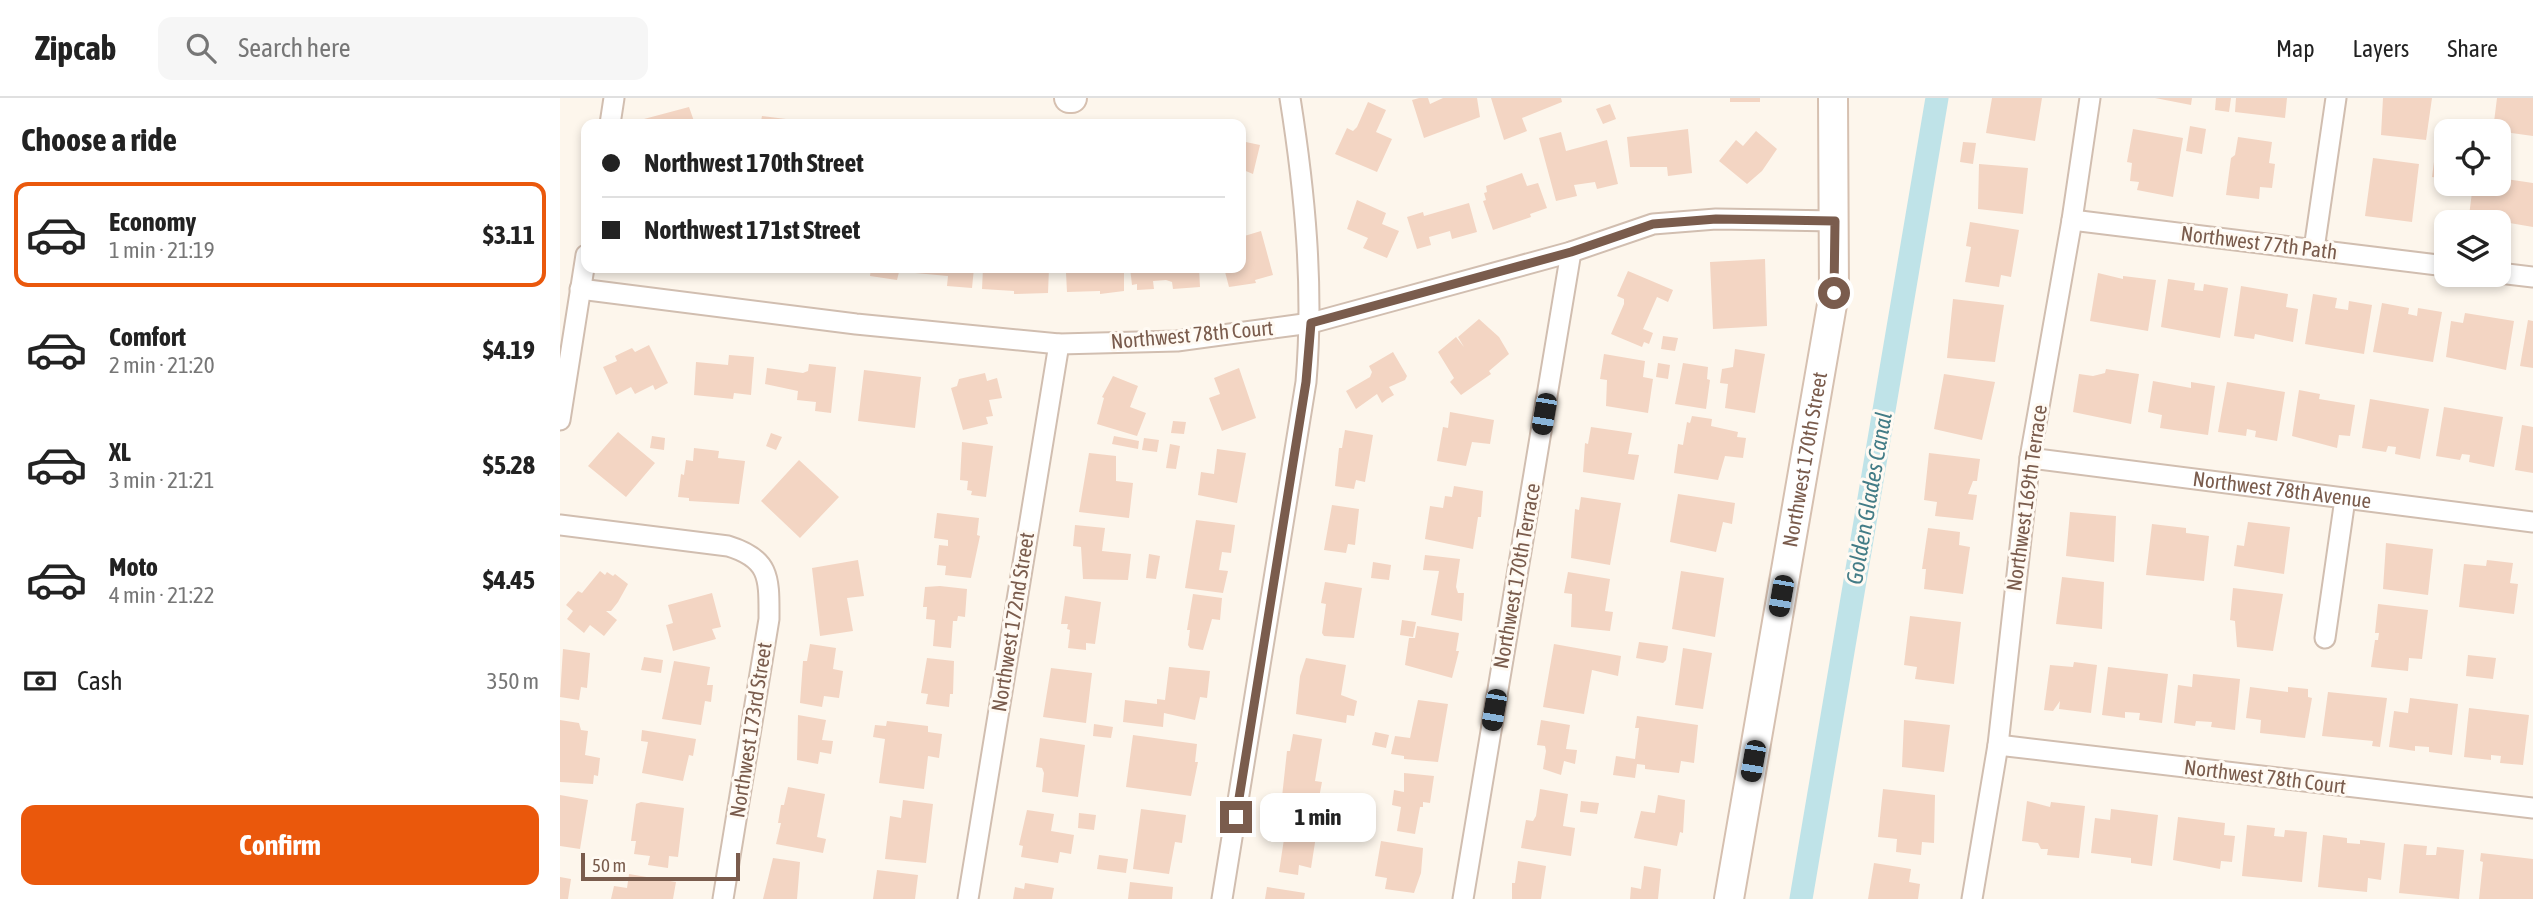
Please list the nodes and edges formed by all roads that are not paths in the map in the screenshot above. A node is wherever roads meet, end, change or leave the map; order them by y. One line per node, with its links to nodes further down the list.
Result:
1 (614, 98): 6 (street)
2 (1290, 98): 16 (street)
3 (1833, 98): 8 (street, Northwest 170th Street)
4 (2090, 98): 7 (street, Northwest 169th Terrace)
5 (2336, 98): 9 (street)
6 (611, 119)
7 (2072, 220): 9 (street, Northwest 77th Path); 19 (street, Northwest 169th Terrace)
8 (1835, 221): 10 (street, Northwest 78th Court); 30 (street, Northwest 170th Street)
9 (2314, 250): 11 (street, Northwest 77th Path)
10 (1571, 252): 16 (street, Northwest 78th Court); 29 (street, Northwest 170th Terrace)
11 (2434, 265)
12 (583, 273): 15 (street)
13 (2511, 274): 14 (street)
14 (2533, 277)
15 (580, 289): 17 (street, Northwest 78th Court); 18 (street)
16 (1311, 323): 17 (street, Northwest 78th Court); 28 (street)
17 (1059, 344): 27 (street, Northwest 172nd Street)
18 (560, 420)
19 (2029, 458): 20 (street, Northwest 78th Avenue); 24 (street, Northwest 169th Terrace)
20 (2345, 499): 21 (street, Northwest 78th Avenue); 23 (street)
21 (2533, 522)
22 (560, 524): 26 (street, Northwest 173rd Street)
23 (2325, 638)
24 (1997, 745): 25 (street, Northwest 78th Court); 31 (street, Northwest 169th Terrace)
25 (2533, 808)
26 (723, 899)
27 (968, 899)
28 (1222, 899)
29 (1463, 899)
30 (1729, 899)
31 (1972, 899)

